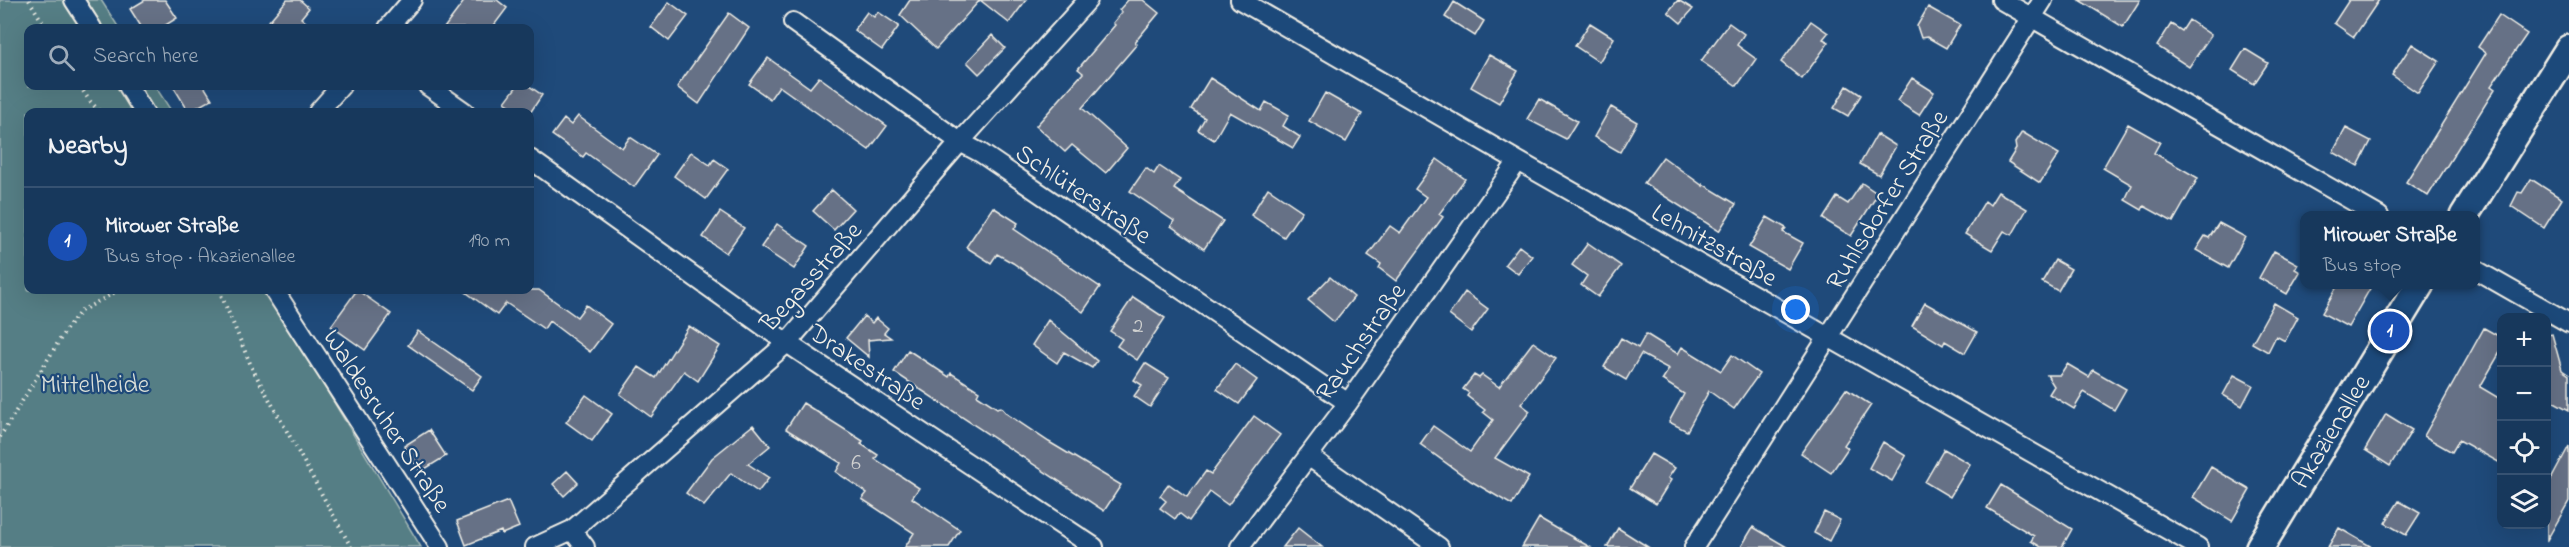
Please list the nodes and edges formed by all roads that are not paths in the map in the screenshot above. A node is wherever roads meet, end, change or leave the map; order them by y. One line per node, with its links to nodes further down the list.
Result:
1 (74, 0): 9 (street)
2 (412, 0): 10 (street)
3 (1088, 0): 18 (street, Begasstraße)
4 (1240, 0): 19 (street, Lehnitzstraße)
5 (2001, 0): 7 (street)
6 (2043, 0): 7 (street, Ruhlsdorfer Straße)
7 (2031, 18): 21 (street); 27 (street, Ruhlsdorfer Straße)
8 (793, 22): 18 (street, Schlüterstraße)
9 (89, 24)
10 (391, 24)
11 (2569, 49): 22 (street)
12 (130, 90): 15 (street)
13 (337, 90): 16 (street)
14 (434, 90): 17 (street)
15 (142, 108)
16 (321, 108)
17 (459, 108)
18 (960, 142): 28 (street, Begasstraße); 29 (street, Schlüterstraße)
19 (1518, 161): 27 (street, Lehnitzstraße); 29 (street, Rauchstraße)
20 (534, 162): 28 (street, Drakestraße)
21 (2370, 211)
22 (2467, 211)
23 (2480, 273): 26 (street)
24 (2418, 289): 40 (street, Akazienallee)
25 (277, 294): 32 (street, Waldesruher Straße)
26 (2569, 323)
27 (1828, 338): 38 (street, Ruhlsdorfer Straße); 39 (street, Lehnitzstraße)
28 (787, 343): 31 (street, Begasstraße); 35 (street, Drakestraße)
29 (1348, 403): 30 (street, Rauchstraße)
30 (1308, 456): 36 (street, Rauchstraße); 37 (street)
31 (572, 530): 33 (street, Begasstraße); 34 (street)
32 (440, 547)
33 (535, 547)
34 (585, 547)
35 (1094, 547)
36 (1240, 547)
37 (1439, 547)
38 (1694, 547)
39 (2198, 547)
40 (2260, 547)

